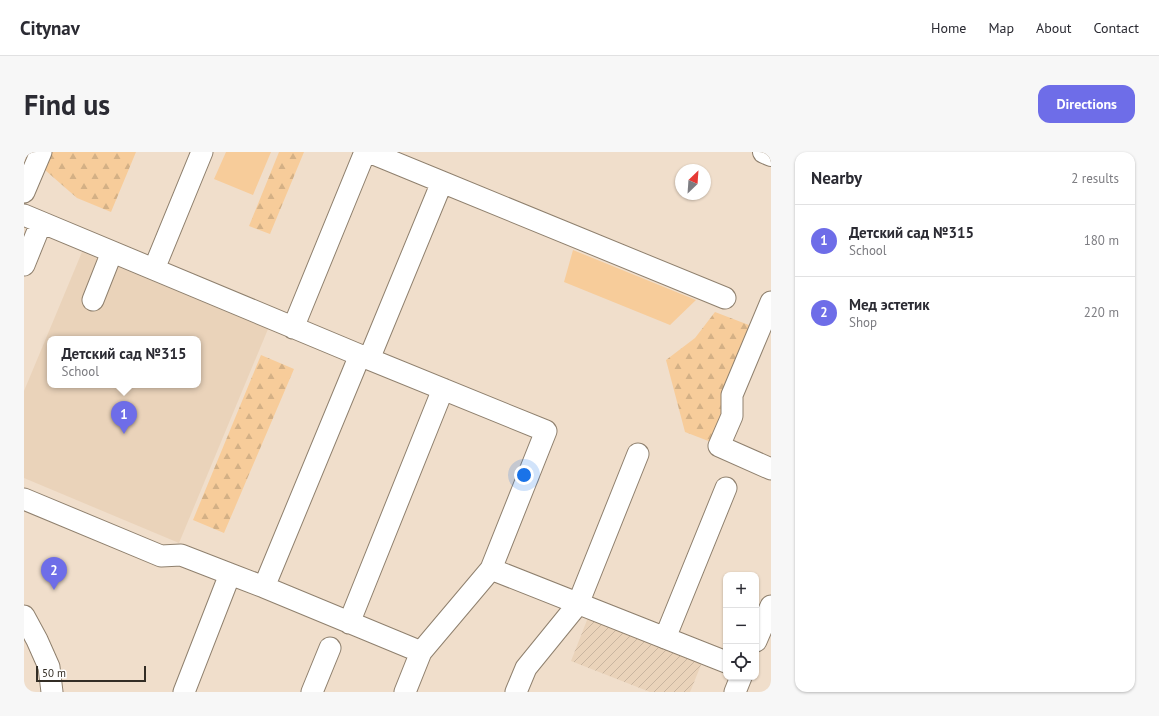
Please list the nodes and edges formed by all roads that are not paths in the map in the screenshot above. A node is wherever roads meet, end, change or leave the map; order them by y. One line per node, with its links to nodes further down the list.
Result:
1 (41, 152): 6 (street)
2 (202, 152): 10 (street)
3 (365, 152): 14 (street)
4 (369, 152): 5 (street)
5 (442, 182): 11 (street); 15 (street)
6 (24, 192)
7 (33, 219): 8 (street); 9 (street)
8 (112, 252): 10 (street); 12 (street)
9 (24, 265)
10 (154, 269): 14 (street)
11 (725, 298)
12 (93, 300)
13 (771, 302): 18 (street)
14 (293, 328): 15 (street)
15 (365, 357): 16 (street); 23 (street)
16 (443, 389): 21 (street); 27 (street)
17 (638, 454): 24 (street)
18 (771, 469)
19 (726, 488): 29 (street)
20 (24, 499): 22 (street)
21 (491, 569): 24 (street); 31 (street)
22 (230, 574): 23 (street); 35 (street)
23 (264, 587): 27 (street)
24 (578, 604): 29 (street); 38 (street)
25 (771, 606): 28 (street)
26 (24, 616): 34 (street)
27 (349, 623): 31 (street)
28 (759, 634)
29 (665, 638): 32 (street)
30 (330, 648): 36 (street)
31 (421, 652): 37 (street)
32 (723, 661)
33 (740, 680): 39 (street)
34 (52, 692)
35 (184, 692)
36 (312, 692)
37 (405, 692)
38 (516, 692)
39 (734, 692)

